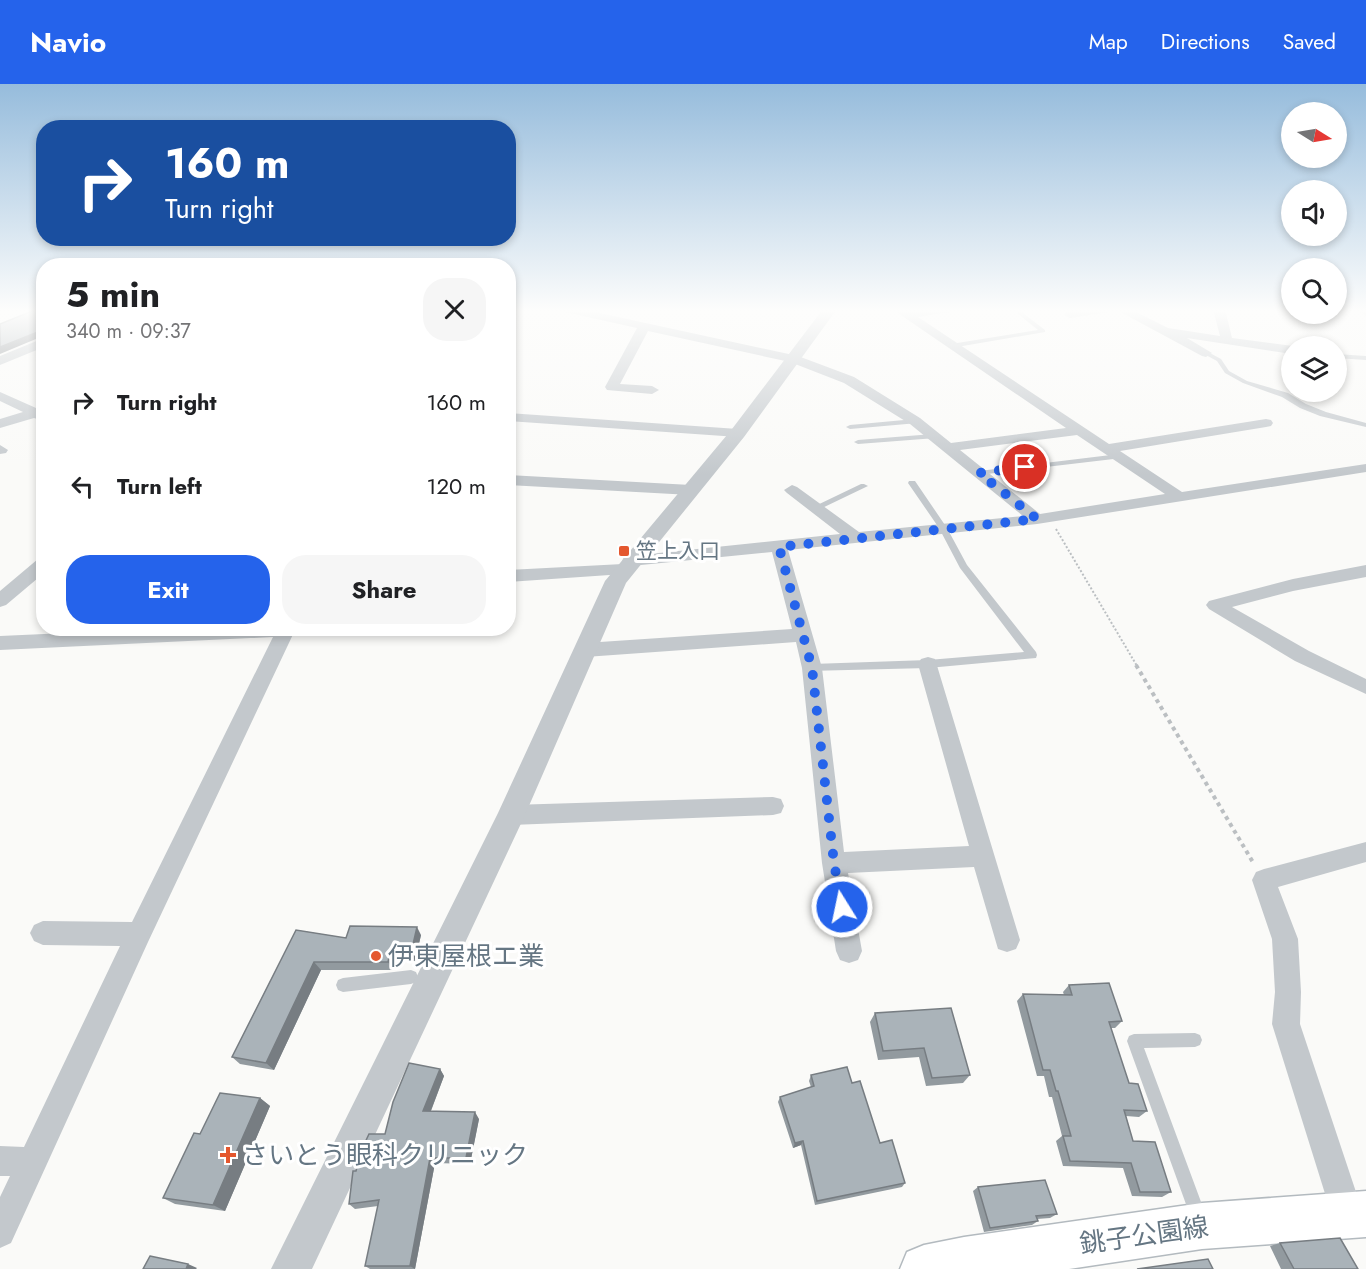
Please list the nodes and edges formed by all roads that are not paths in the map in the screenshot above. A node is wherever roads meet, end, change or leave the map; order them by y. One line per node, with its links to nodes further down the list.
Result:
1 (622, 364): 6 (street)
2 (791, 364): 17 (street)
3 (809, 364): 11 (street)
4 (980, 364): 16 (street)
5 (1222, 364): 14 (lane)
6 (652, 390)
7 (0, 396): 8 (street)
8 (36, 411)
9 (36, 414): 13 (street)
10 (516, 418): 17 (street)
11 (915, 421): 15 (lane); 18 (street)
12 (1266, 423): 21 (street)
13 (0, 424)
14 (1366, 425)
15 (850, 427)
16 (1082, 430): 20 (street); 21 (street)
17 (738, 433): 27 (street)
18 (933, 436): 19 (lane); 20 (street)
19 (858, 442)
20 (950, 447): 23 (street)
21 (1114, 452): 23 (lane); 29 (street)
22 (1366, 468): 29 (street)
23 (979, 473): 31 (street)
24 (516, 480): 27 (street)
25 (912, 483): 32 (lane)
26 (864, 486): 30 (lane)
27 (691, 490): 35 (street)
28 (792, 490): 30 (street)
29 (1178, 496): 31 (street)
30 (815, 508): 33 (street)
31 (1043, 518): 32 (street)
32 (943, 528): 33 (street); 45 (lane)
33 (856, 539): 34 (street)
34 (779, 547): 35 (street); 40 (street)
35 (627, 565): 38 (street); 44 (street)
36 (36, 571): 39 (street)
37 (1366, 571): 47 (street)
38 (516, 575)
39 (0, 601)
40 (804, 634): 44 (street); 46 (street)
41 (144, 636): 43 (street)
42 (284, 636): 54 (street)
43 (0, 643)
44 (585, 650): 49 (street)
45 (928, 664): 46 (lane); 51 (street)
46 (812, 668): 52 (street)
47 (1366, 687)
48 (773, 806): 49 (street)
49 (511, 815): 65 (street)
50 (1366, 852): 62 (street)
51 (983, 856): 52 (street); 55 (street)
52 (834, 863): 56 (street)
53 (42, 933): 54 (street)
54 (139, 934): 61 (street)
55 (1007, 940)
56 (849, 951)
57 (411, 976): 58 (lane)
58 (343, 985)
59 (1195, 1040): 63 (lane)
60 (0, 1161): 61 (street)
61 (33, 1162): 64 (street)
62 (1357, 1215): 63 (main road, 銚子公園線)
63 (1202, 1226): 66 (main road, 銚子公園線)
64 (0, 1232)
65 (291, 1269)
66 (924, 1269)

